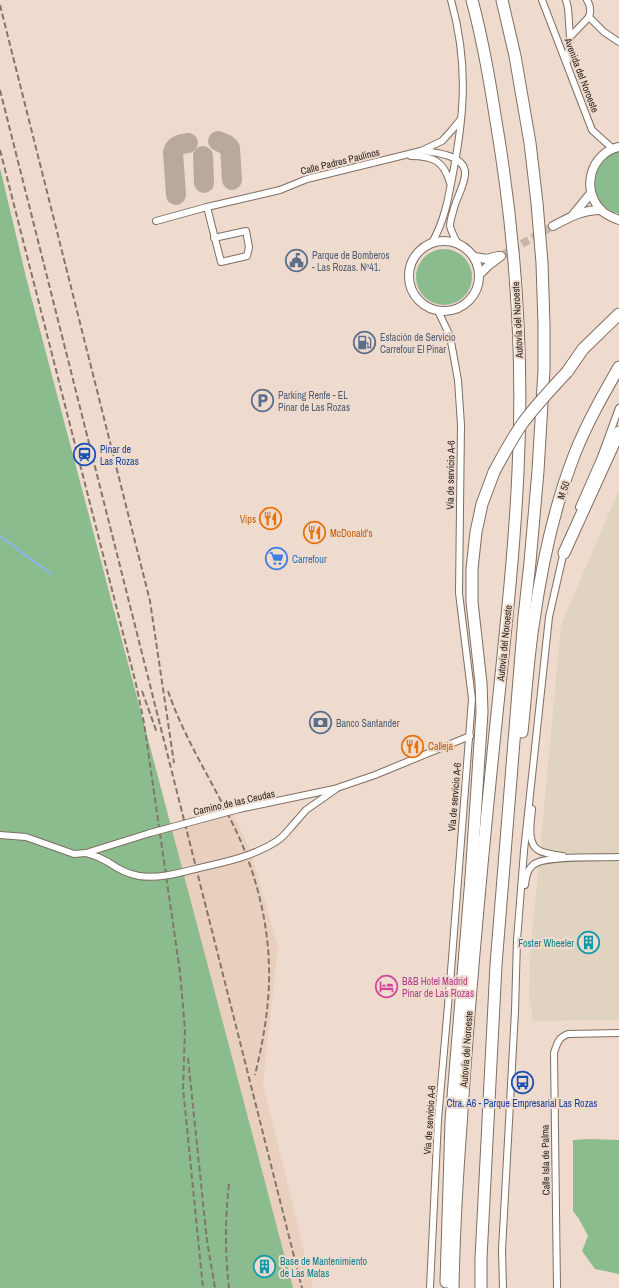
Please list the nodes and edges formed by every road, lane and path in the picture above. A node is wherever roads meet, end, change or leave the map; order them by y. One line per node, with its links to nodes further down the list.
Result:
1 (451, 0): 11 (street)
2 (472, 0): 51 (highway, Autovía del Noroeste)
3 (502, 0): 40 (highway, Autovía del Noroeste)
4 (542, 0): 10 (street, Avenida del Noroeste)
5 (566, 0): 8 (street)
6 (588, 0): 7 (street)
7 (589, 18): 8 (street); 9 (street)
8 (570, 37): 10 (street)
9 (619, 42)
10 (567, 63): 12 (street, Avenida del Noroeste)
11 (462, 118): 13 (street, Calle Padres Paulinos); 15 (street)
12 (616, 148): 17 (street)
13 (420, 151): 14 (street, Calle Padres Paulinos); 15 (street, Calle Padres Paulinos)
14 (406, 155): 16 (street, Calle Padres Paulinos); 18 (street, Calle Padres Paulinos)
15 (456, 159): 16 (street); 26 (street)
16 (451, 186): 25 (street)
17 (591, 194): 19 (street); 20 (street)
18 (207, 207): 22 (street, Calle Padres Paulinos); 24 (street)
19 (601, 210): 20 (street); 21 (street)
20 (571, 217): 23 (street)
21 (619, 220)
22 (156, 221)
23 (554, 226)
24 (214, 238): 24 (street)
25 (432, 243): 26 (street); 29 (street)
26 (457, 243): 27 (street)
27 (475, 257): 28 (street); 28 (street)
28 (480, 274): 29 (street)
29 (438, 311): 38 (street, Vía de servicio A-6)
30 (619, 314): 33 (highway)
31 (619, 321): 33 (highway)
32 (619, 367): 40 (highway, M 50)
33 (567, 372): 47 (highway, bridge)
34 (619, 408): 36 (street)
35 (619, 432): 36 (highway)
36 (564, 553): 37 (street)
37 (537, 723): 43 (street); 45 (street)
38 (470, 736): 39 (street, Camino de las Ceudas); 48 (street, Vía de servicio A-6)
39 (341, 786): 42 (street, Camino de las Ceudas, bridge); 42 (street, bridge)
40 (508, 819): 52 (highway, Autovía del Noroeste)
41 (0, 835): 42 (street, Camino de las Ceudas)
42 (86, 854)
43 (568, 858): 44 (street); 45 (street)
44 (619, 858)
45 (517, 940): 53 (street)
46 (619, 1033): 54 (street, Calle Isla de Palma)
47 (447, 1226): 49 (highway); 50 (highway)
48 (430, 1288)
49 (440, 1288)
50 (446, 1288)
51 (453, 1288)
52 (480, 1288)
53 (503, 1288)
54 (557, 1288)

